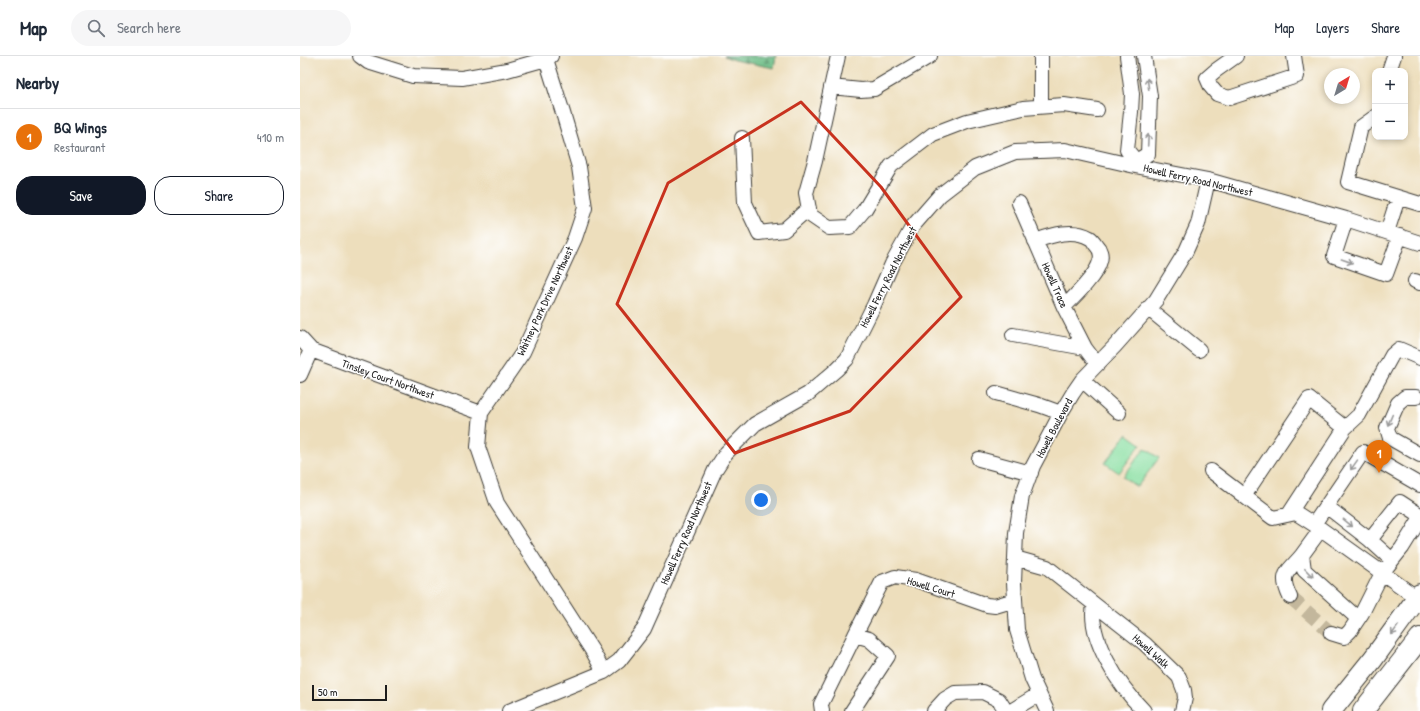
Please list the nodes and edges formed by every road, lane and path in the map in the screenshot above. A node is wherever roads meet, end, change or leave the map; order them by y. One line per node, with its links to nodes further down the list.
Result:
1 (360, 56): 10 (street)
2 (838, 56): 12 (street)
3 (930, 56): 12 (street)
4 (1042, 56): 13 (street)
5 (1127, 56): 15 (street)
6 (1144, 56): 16 (street, one-way to 6)
7 (1236, 56): 8 (street)
8 (1294, 56)
9 (1394, 56): 11 (street)
10 (548, 58): 43 (street, Whitney Park Drive Northwest)
11 (1391, 68)
12 (831, 87): 24 (street)
13 (1041, 107): 14 (street); 24 (street)
14 (1097, 110)
15 (1131, 112): 16 (street); 19 (street)
16 (1150, 112): 19 (street, one-way to 16)
17 (1372, 119): 21 (street)
18 (742, 138): 24 (street)
19 (1135, 163): 20 (street, Howell Ferry Road Northwest); 71 (street, Howell Ferry Road Northwest)
20 (1208, 180): 25 (street, Howell Ferry Road Northwest); 31 (street, Howell Boulevard)
21 (1398, 198): 23 (street); 26 (street)
22 (1019, 203): 28 (street, Howell Trace)
23 (1420, 204)
24 (809, 208)
25 (1346, 219): 26 (street, Howell Ferry Road Northwest); 27 (street, one-way to 27)
26 (1387, 232): 27 (street, Howell Ferry Road Northwest)
27 (1400, 236): 29 (street, Howell Ferry Road Northwest)
28 (1035, 240): 30 (street, Howell Trace); 30 (street)
29 (1420, 243)
30 (1064, 307): 34 (street, Howell Trace)
31 (1149, 309): 36 (street); 38 (street, Howell Boulevard)
32 (1013, 335): 34 (street)
33 (300, 338): 35 (street, Tinsley Court Northwest)
34 (1085, 348): 38 (street, Howell Trace)
35 (312, 350): 39 (street); 43 (street, Tinsley Court Northwest)
36 (1200, 350)
37 (1420, 358): 46 (street)
38 (1097, 364): 40 (street, Howell Boulevard)
39 (300, 375)
40 (1082, 380): 44 (street, Howell Boulevard); 45 (street)
41 (996, 393): 44 (street)
42 (1419, 395): 47 (street, one-way to 47)
43 (481, 413): 71 (street, Whitney Park Drive Northwest)
44 (1061, 413): 50 (street, Howell Boulevard)
45 (1119, 413)
46 (1345, 428): 52 (street); 54 (street)
47 (1420, 455)
48 (979, 459): 50 (street)
49 (1211, 471): 52 (street)
50 (1031, 473): 60 (street, Howell Boulevard)
51 (1420, 485): 53 (street, one-way to 53)
52 (1244, 496): 54 (street)
53 (1326, 506): 57 (street); 58 (street, one-way to 58)
54 (1289, 514): 57 (street)
55 (1420, 515): 58 (street)
56 (1420, 519): 61 (street)
57 (1318, 527): 59 (street); 62 (street)
58 (1370, 540): 61 (street)
59 (1302, 555): 63 (street); 67 (street, one-way to 67)
60 (1015, 558): 65 (street, Howell Boulevard); 66 (street, Howell Walk)
61 (1392, 560): 62 (street)
62 (1382, 572): 64 (street); 67 (street)
63 (1290, 597)
64 (1419, 598): 82 (highway, one-way to 82)
65 (1015, 600): 69 (street, Howell Court); 72 (street, Howell Boulevard)
66 (1094, 604): 80 (street); 81 (street, Howell Walk)
67 (1362, 613): 68 (street)
68 (1331, 633)
69 (855, 635): 74 (street, Howell Court); 75 (street)
70 (1420, 638): 83 (highway)
71 (604, 672): 73 (street, Howell Ferry Road Northwest)
72 (1039, 694): 78 (street); 79 (street, Howell Boulevard)
73 (509, 711)
74 (822, 711)
75 (852, 711)
76 (934, 711): 77 (street)
77 (1006, 711)
78 (1011, 711)
79 (1047, 711)
80 (1144, 711)
81 (1182, 711)
82 (1332, 711)
83 (1363, 711)

